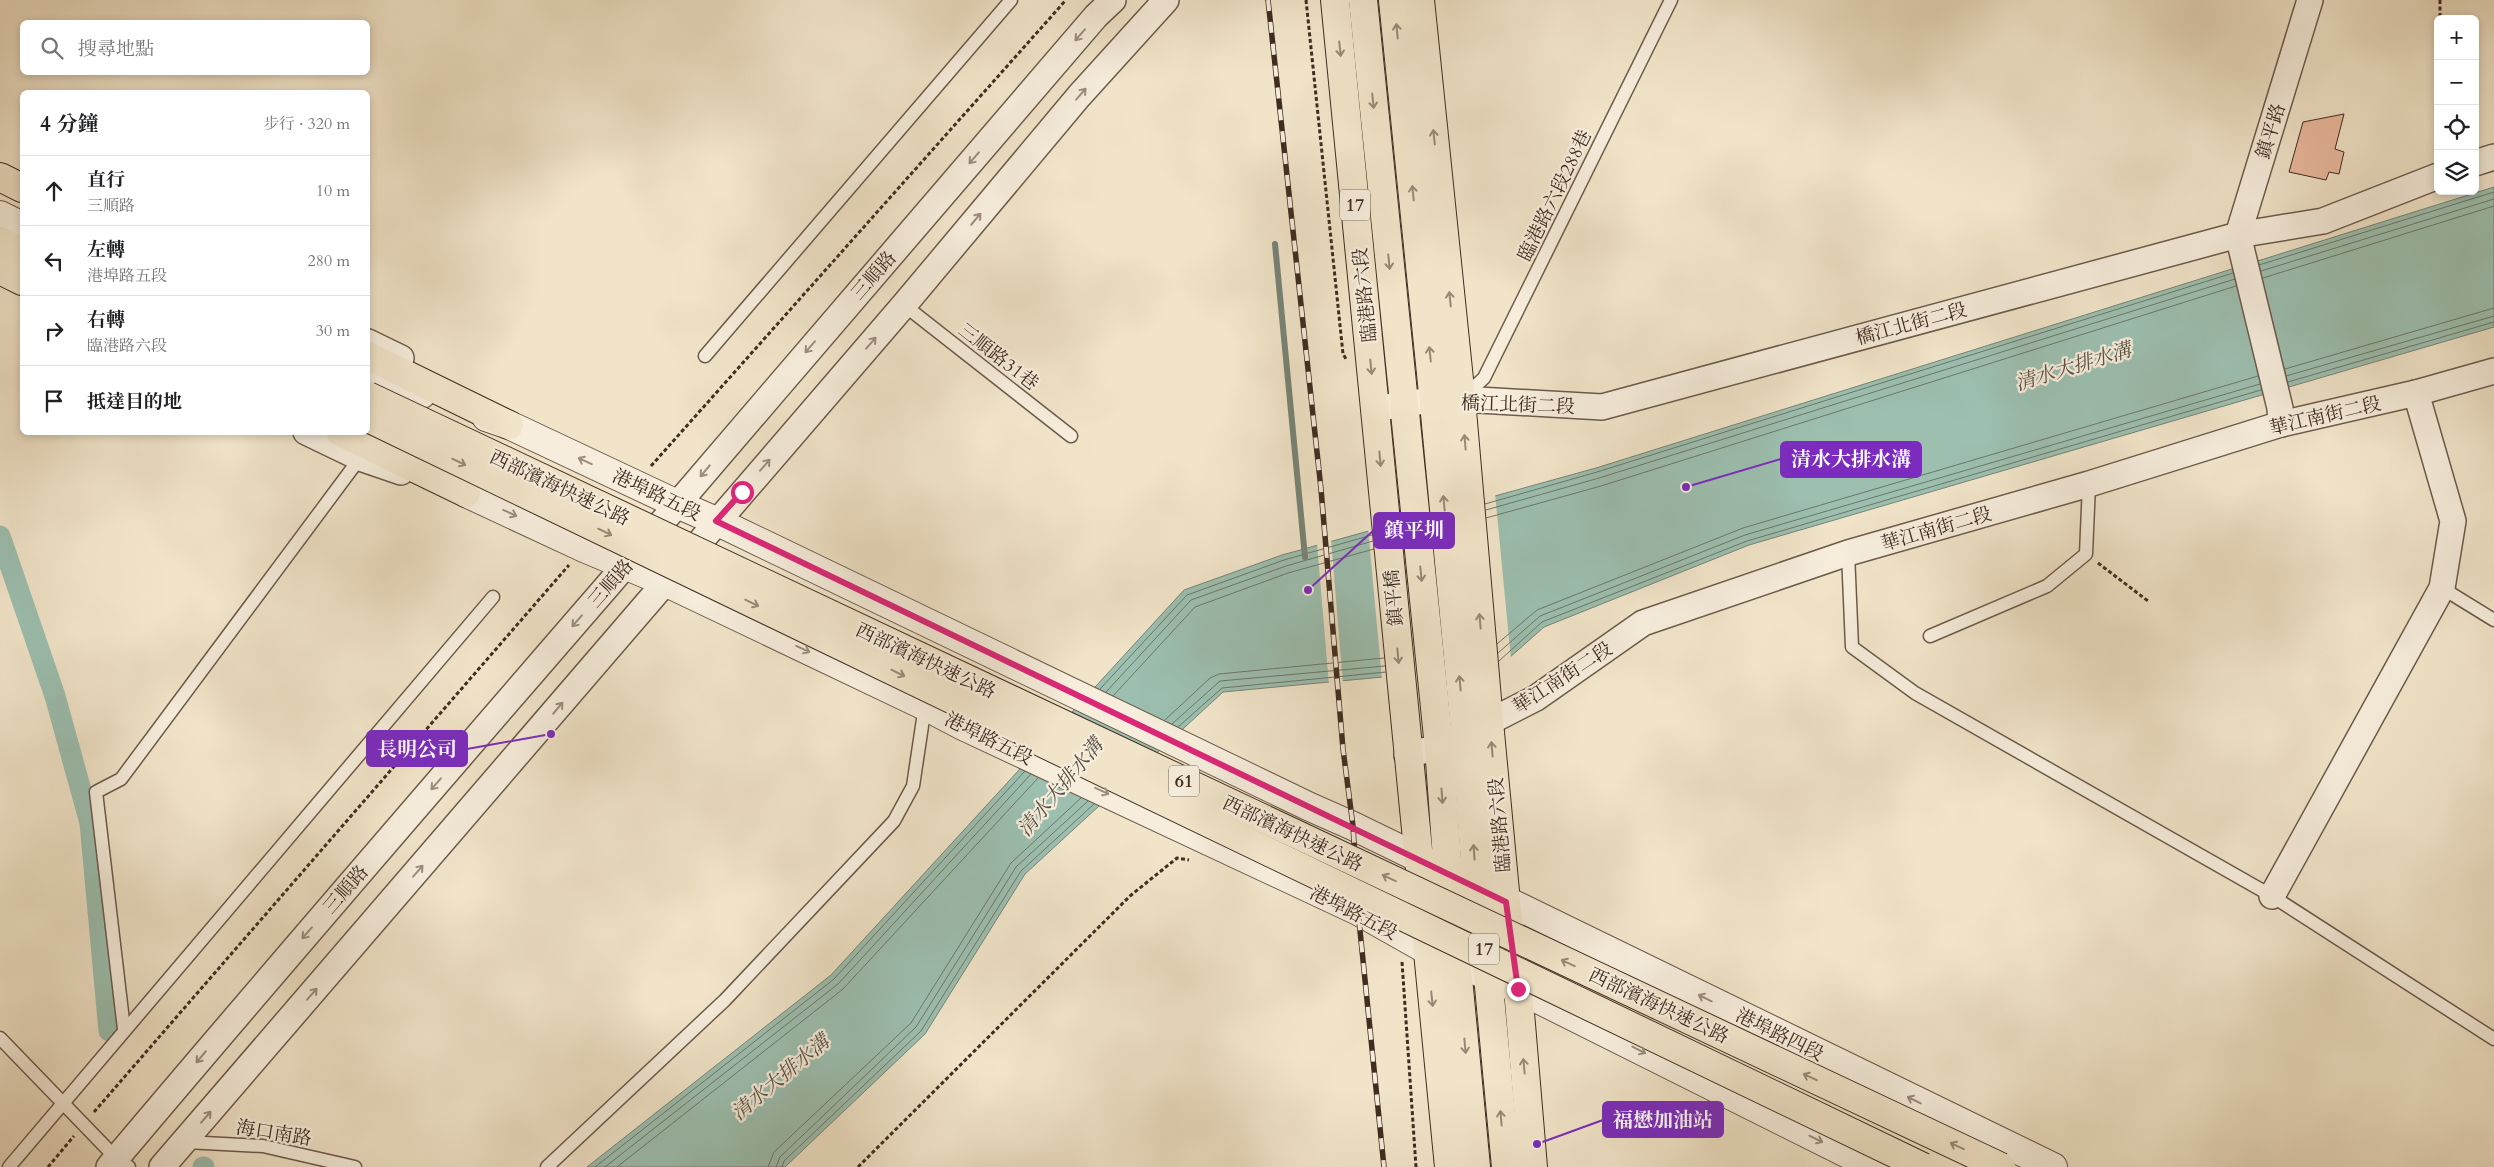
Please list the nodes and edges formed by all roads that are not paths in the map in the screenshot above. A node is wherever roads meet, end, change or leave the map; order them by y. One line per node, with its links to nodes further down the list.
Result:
1 (1011, 0): 30 (lane)
2 (1113, 0): 50 (street, 三順路, one-way to 50)
3 (1166, 0): 28 (street, one-way to 3)
4 (1335, 0): 39 (main road, 臨港路六段 / 17, one-way to 39)
5 (1363, 0): 37 (main road, 臨港路六段 / 17, one-way to 37)
6 (1393, 0): 38 (main road, 17, one-way to 6)
7 (1420, 0): 36 (main road, 17, one-way to 7)
8 (1671, 0): 36 (lane, 臨港路六段288巷)
9 (2310, 0): 21 (street, 鎮平路)
10 (2494, 157): 11 (street)
11 (2479, 162)
12 (0, 164): 13 (street)
13 (20, 174)
14 (0, 177): 16 (main road)
15 (2434, 178): 21 (street, 橋江北街二段)
16 (20, 187)
17 (0, 215): 19 (street)
18 (0, 222): 20 (main road)
19 (20, 225)
20 (20, 232)
21 (2238, 235): 36 (street, 橋江北街二段); 40 (street)
22 (0, 241): 23 (main road)
23 (20, 251)
24 (0, 270): 25 (main road)
25 (20, 280)
26 (0, 284): 27 (street)
27 (20, 294)
28 (904, 305): 46 (lane, 三順路31巷); 51 (street, one-way to 28)
29 (370, 343): 43 (street, 港埠路五段)
30 (705, 356)
31 (370, 357): 43 (main road)
32 (2494, 371): 34 (street, 華江南街二段)
33 (370, 375): 43 (street, 港埠路五段)
34 (2416, 394): 40 (street, 華江南街二段); 55 (street)
35 (370, 397): 88 (main road, 西部濱海快速公路 / 61, one-way to 35, bridge)
36 (1461, 399): 38 (street, 橋江北街二段); 60 (main road, 17, one-way to 36)
37 (1404, 403): 38 (street, 橋江北街二段); 39 (street, 橋江北街二段); 61 (main road, 鎮平橋 / 17, one-way to 61)
38 (1434, 403): 60 (main road, 17, one-way to 38)
39 (1376, 410): 62 (main road, 鎮平橋 / 17, one-way to 62)
40 (2281, 416): 48 (street, 華江南街二段)
41 (370, 418): 87 (main road, 西部濱海快速公路 / 61, one-way to 87, bridge)
42 (370, 419): 49 (street, 港埠路五段)
43 (509, 425): 50 (street, 港埠路五段, one-way to 43)
44 (312, 435): 47 (street, 港埠路五段)
45 (346, 435): 49 (main road)
46 (1071, 436)
47 (360, 458): 49 (street, 港埠路五段); 72 (lane)
48 (2089, 484): 52 (street, 華江南街二段); 58 (lane)
49 (466, 493): 53 (street, 港埠路五段, one-way to 53)
50 (676, 504): 51 (street, 港埠路五段); 53 (street, 三順路)
51 (716, 521): 54 (street); 63 (street, 港埠路五段)
52 (1848, 553): 60 (street, 華江南街二段); 66 (lane)
53 (625, 565): 54 (street, 港埠路五段); 77 (street, 三順路, one-way to 77)
54 (665, 582): 59 (street, 港埠路五段, one-way to 59); 76 (street, one-way to 54)
55 (2442, 588): 57 (lane); 66 (street)
56 (493, 597): 72 (lane)
57 (2494, 620)
58 (1930, 636)
59 (925, 706): 68 (street, 港埠路五段, one-way to 68); 81 (lane)
60 (1477, 727): 61 (street, 華江南街二段); 65 (main road, 臨港路六段 / 17, one-way to 60); 67 (main road, 臨港路六段 / 17, one-way to 60)
61 (1439, 747): 62 (street, 華江南街二段); 64 (main road, 17, one-way to 64)
62 (1407, 755): 63 (main road, 17)
63 (1418, 860): 64 (street, 港埠路五段); 68 (main road, 17)
64 (1448, 873): 65 (street, 港埠路五段); 69 (main road, 17)
65 (1477, 888): 67 (street, 港埠路五段); 70 (main road, 臨港路六段 / 17)
66 (2272, 896): 74 (lane)
67 (1506, 902): 71 (main road, 臨港路六段 / 17); 89 (street, 港埠路四段, one-way to 67)
68 (1427, 950): 69 (street); 82 (main road, 17, one-way to 82)
69 (1457, 963): 70 (street); 83 (main road, 17, one-way to 83)
70 (1488, 976): 71 (street); 84 (main road, 臨港路六段 / 17, one-way to 70)
71 (1518, 989): 85 (main road, 臨港路六段 / 17, one-way to 71); 86 (street, one-way to 86)
72 (124, 1029): 75 (lane)
73 (0, 1038): 75 (lane)
74 (2494, 1039)
75 (63, 1102): 77 (lane); 78 (lane)
76 (186, 1142): 79 (street); 80 (lane, 海口南路)
77 (118, 1164)
78 (9, 1167)
79 (162, 1167)
80 (355, 1167)
81 (547, 1167)
82 (1449, 1167)
83 (1476, 1167)
84 (1506, 1167)
85 (1533, 1167)
86 (1874, 1167)
87 (1923, 1167)
88 (2001, 1167)
89 (2053, 1167)

